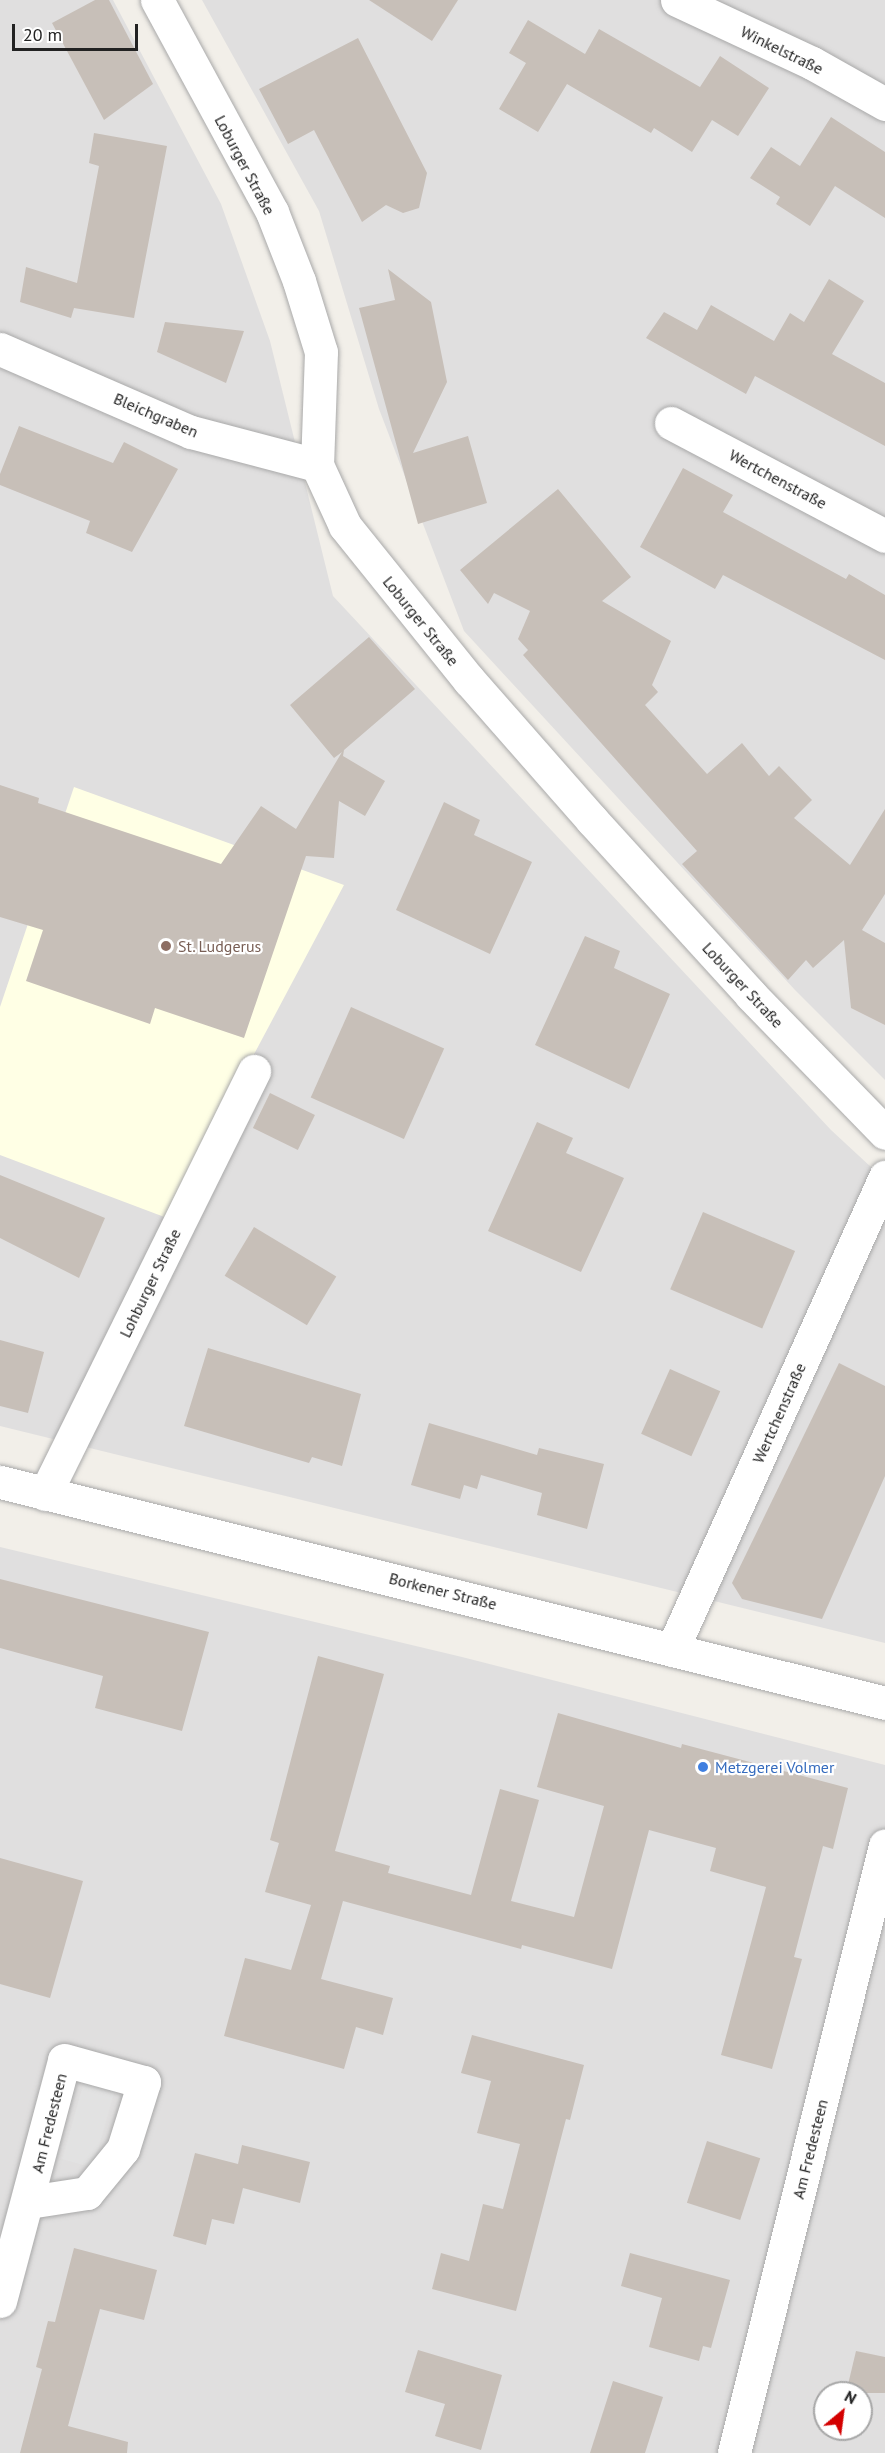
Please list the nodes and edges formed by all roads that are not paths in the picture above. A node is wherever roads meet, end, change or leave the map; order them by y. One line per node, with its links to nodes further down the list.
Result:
1 (157, 0): 6 (street, Loburger Straße)
2 (678, 0): 3 (street, Winkelstraße)
3 (885, 104)
4 (0, 349): 6 (street, Bleichgraben)
5 (671, 423): 7 (street, Wertchenstraße)
6 (317, 465): 9 (street, Loburger Straße)
7 (885, 536)
8 (254, 1071): 12 (street, Lohburger Straße)
9 (885, 1133)
10 (885, 1177): 13 (street, Wertchenstraße)
11 (0, 1482): 12 (street, Borkener Straße)
12 (45, 1494): 13 (street, Borkener Straße)
13 (672, 1650): 14 (street, Borkener Straße)
14 (885, 1703)
15 (885, 1845): 18 (street, Am Fredesteen)
16 (29, 2202): 17 (street)
17 (0, 2301)
18 (734, 2453)

